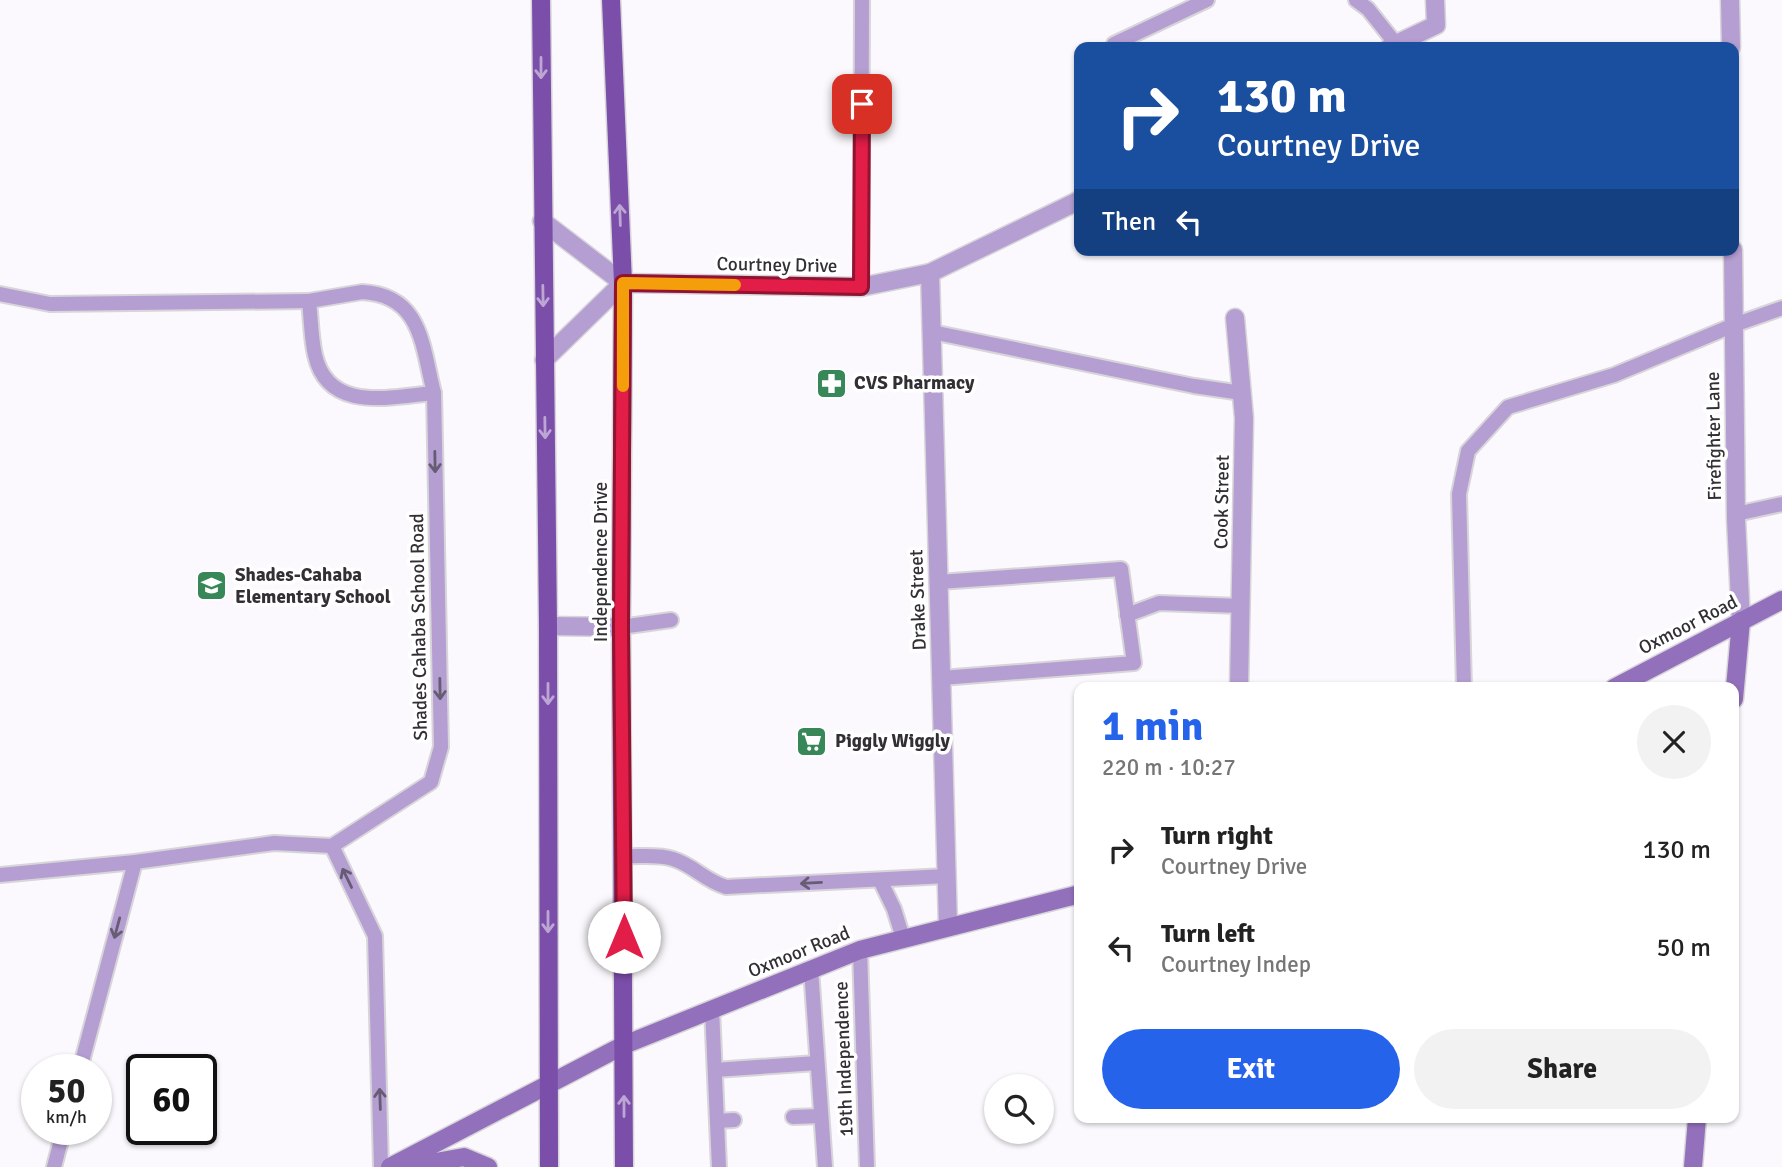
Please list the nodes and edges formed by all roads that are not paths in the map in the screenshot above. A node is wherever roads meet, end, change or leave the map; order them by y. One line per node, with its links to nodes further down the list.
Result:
1 (541, 0): 13 (main road, one-way to 13)
2 (611, 0): 16 (main road, Independence Drive, one-way to 2)
3 (862, 0): 17 (lane)
4 (1207, 0): 8 (lane)
5 (1356, 0): 9 (lane)
6 (1435, 0): 10 (street)
7 (1730, 0): 11 (street)
8 (1118, 42)
9 (1390, 42)
10 (1401, 42)
11 (1731, 42)
12 (1074, 203): 15 (street, Courtney Drive)
13 (542, 220): 16 (street); 24 (main road, one-way to 24)
14 (1733, 256): 22 (street, Firefighter Lane)
15 (930, 273): 17 (street, Courtney Drive); 23 (street, Drake Street)
16 (623, 283): 17 (street, Courtney Drive); 24 (street); 36 (main road, Independence Drive)
17 (861, 287)
18 (0, 294): 19 (lane, Shades Cahaba School Road)
19 (309, 301): 25 (lane, Shades Cahaba School Road); 25 (lane)
20 (1782, 308): 22 (lane)
21 (1235, 318): 26 (street, Cook Street)
22 (1734, 325): 28 (street, Firefighter Lane); 39 (lane)
23 (932, 332): 26 (lane); 29 (street, Drake Street)
24 (544, 360): 35 (main road, one-way to 35)
25 (434, 393): 42 (lane, Shades Cahaba School Road, one-way to 42)
26 (1242, 393): 31 (street, Cook Street)
27 (1782, 504): 28 (lane)
28 (1736, 514): 34 (street, Firefighter Lane)
29 (939, 582): 32 (lane); 37 (street, Drake Street)
30 (1782, 600): 34 (main road, Oxmoor Road)
31 (1241, 606): 32 (lane); 38 (street, Cook Street)
32 (1127, 615): 37 (lane)
33 (671, 620): 36 (lane)
34 (1741, 621): 40 (main road, Oxmoor Road); 41 (main road)
35 (548, 626): 36 (street); 58 (main road, one-way to 58)
36 (621, 627): 43 (main road, Independence Drive)
37 (941, 678): 46 (street, Drake Street)
38 (1239, 682)
39 (1464, 682)
40 (1625, 682)
41 (1736, 682)
42 (332, 846): 44 (lane); 66 (lane, one-way to 42)
43 (623, 856): 47 (lane, one-way to 43); 54 (main road, Independence Drive)
44 (135, 862): 45 (lane); 55 (lane, one-way to 55)
45 (0, 875)
46 (947, 876): 47 (lane); 49 (street, Drake Street)
47 (880, 880): 50 (lane)
48 (1074, 895): 49 (main road, Oxmoor Road)
49 (948, 926): 50 (main road, Oxmoor Road)
50 (903, 938): 51 (main road, Oxmoor Road)
51 (860, 950): 52 (main road, Oxmoor Road); 74 (lane, 19th Independence)
52 (811, 969): 53 (main road, Oxmoor Road); 56 (lane)
53 (712, 1009): 54 (main road, Oxmoor Road); 57 (lane)
54 (624, 1045): 58 (main road, Oxmoor Road); 71 (main road, Independence Drive, one-way to 54)
55 (84, 1054)
56 (817, 1063): 57 (lane); 59 (lane)
57 (715, 1070): 61 (lane)
58 (548, 1085): 67 (main road, Oxmoor Road); 70 (main road)
59 (821, 1116): 60 (lane); 73 (lane)
60 (793, 1117)
61 (717, 1121): 62 (lane); 72 (lane)
62 (734, 1121)
63 (1697, 1123): 75 (main road)
64 (60, 1145): 65 (lane)
65 (54, 1167)
66 (382, 1167)
67 (390, 1167)
68 (407, 1167): 69 (main road)
69 (488, 1167)
70 (549, 1167)
71 (624, 1167)
72 (719, 1167)
73 (825, 1167)
74 (867, 1167)
75 (1693, 1167)

